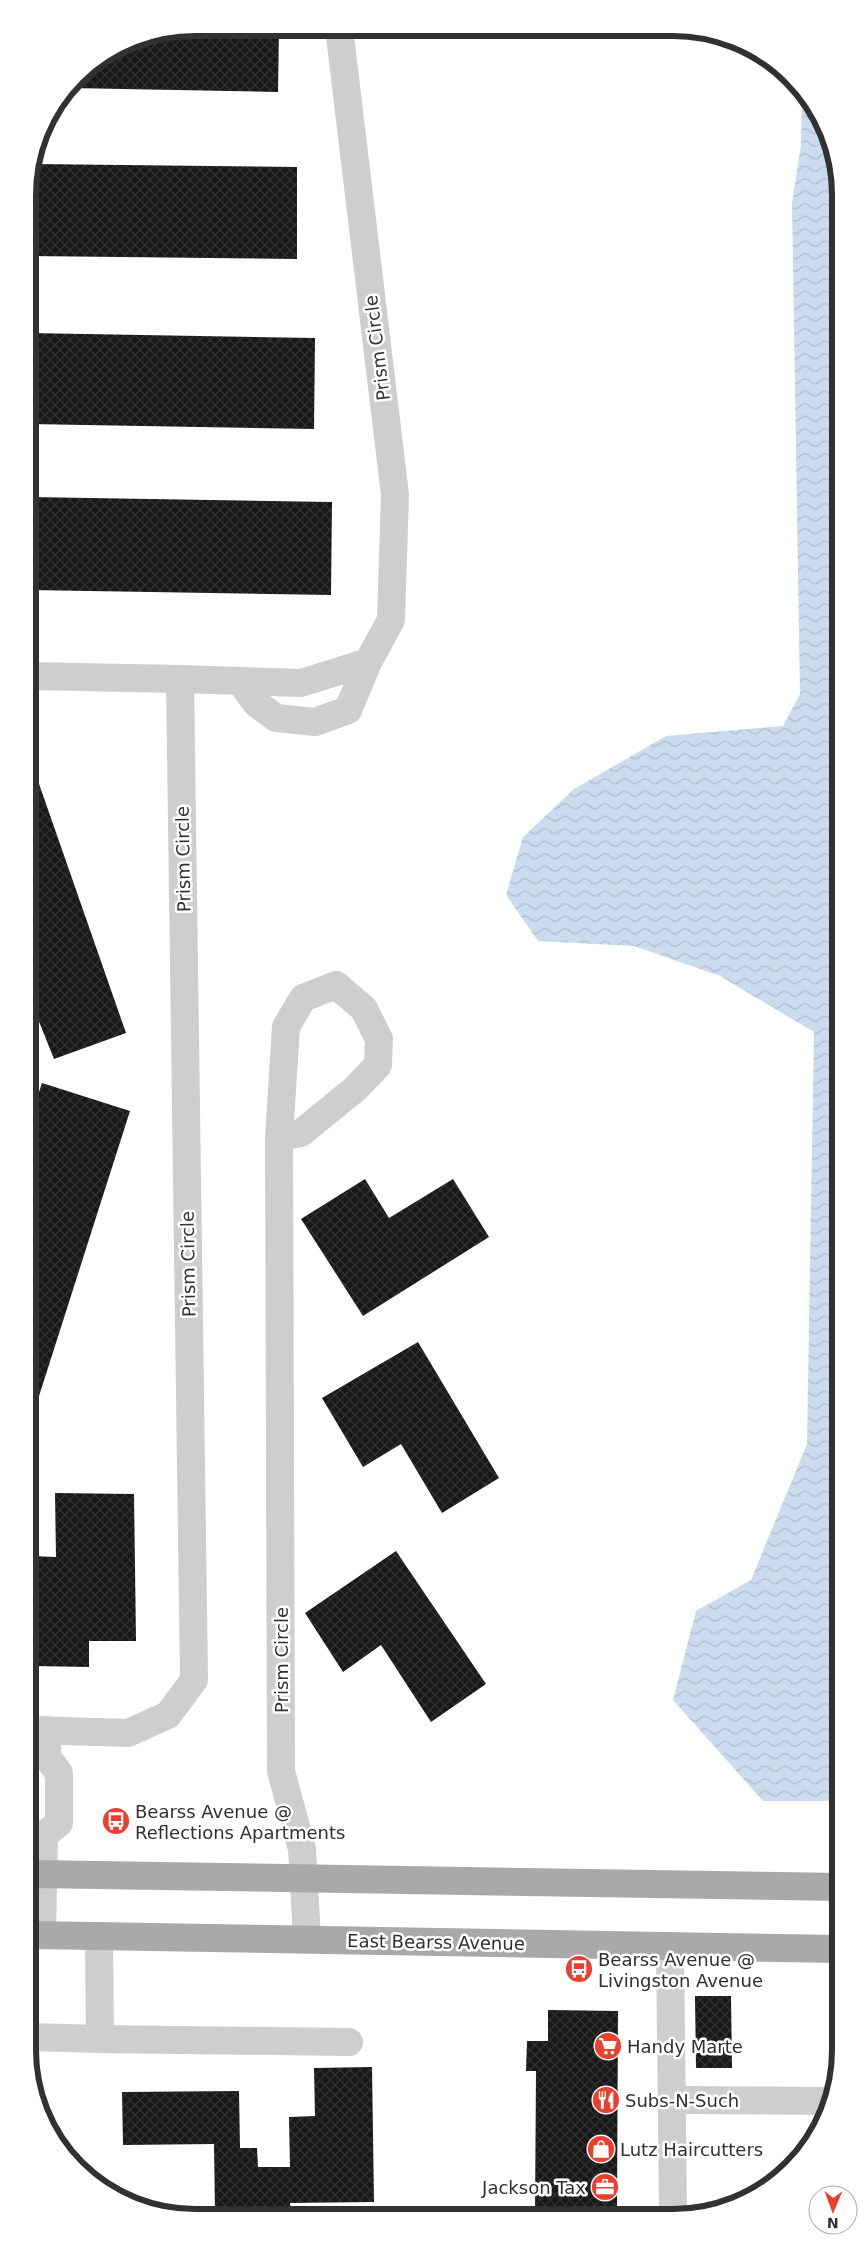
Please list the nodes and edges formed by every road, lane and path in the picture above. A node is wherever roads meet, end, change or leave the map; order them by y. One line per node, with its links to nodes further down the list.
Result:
1 (340, 37): 2 (street, Prism Circle)
2 (368, 662): 5 (street); 5 (street, Prism Circle)
3 (37, 676): 4 (street)
4 (180, 680): 5 (street); 7 (street, Prism Circle)
5 (240, 681)
6 (279, 1138): 6 (street, Prism Circle); 11 (street, Prism Circle)
7 (40, 1730): 8 (street, Prism Circle)
8 (39, 1763): 9 (street, Prism Circle)
9 (38, 1831): 10 (street, Prism Circle)
10 (38, 1874): 11 (main road); 13 (street, Prism Circle)
11 (304, 1878): 12 (main road); 15 (street, Prism Circle)
12 (831, 1887)
13 (37, 1935): 14 (main road, East Bearss Avenue)
14 (99, 1936): 15 (main road, East Bearss Avenue); 19 (street)
15 (307, 1939): 16 (main road, East Bearss Avenue)
16 (670, 1946): 17 (main road, East Bearss Avenue); 21 (street)
17 (831, 1949)
18 (36, 2037): 19 (street)
19 (100, 2039): 20 (street)
20 (349, 2042)
21 (671, 2100): 22 (street); 23 (street)
22 (823, 2101)
23 (673, 2209)

